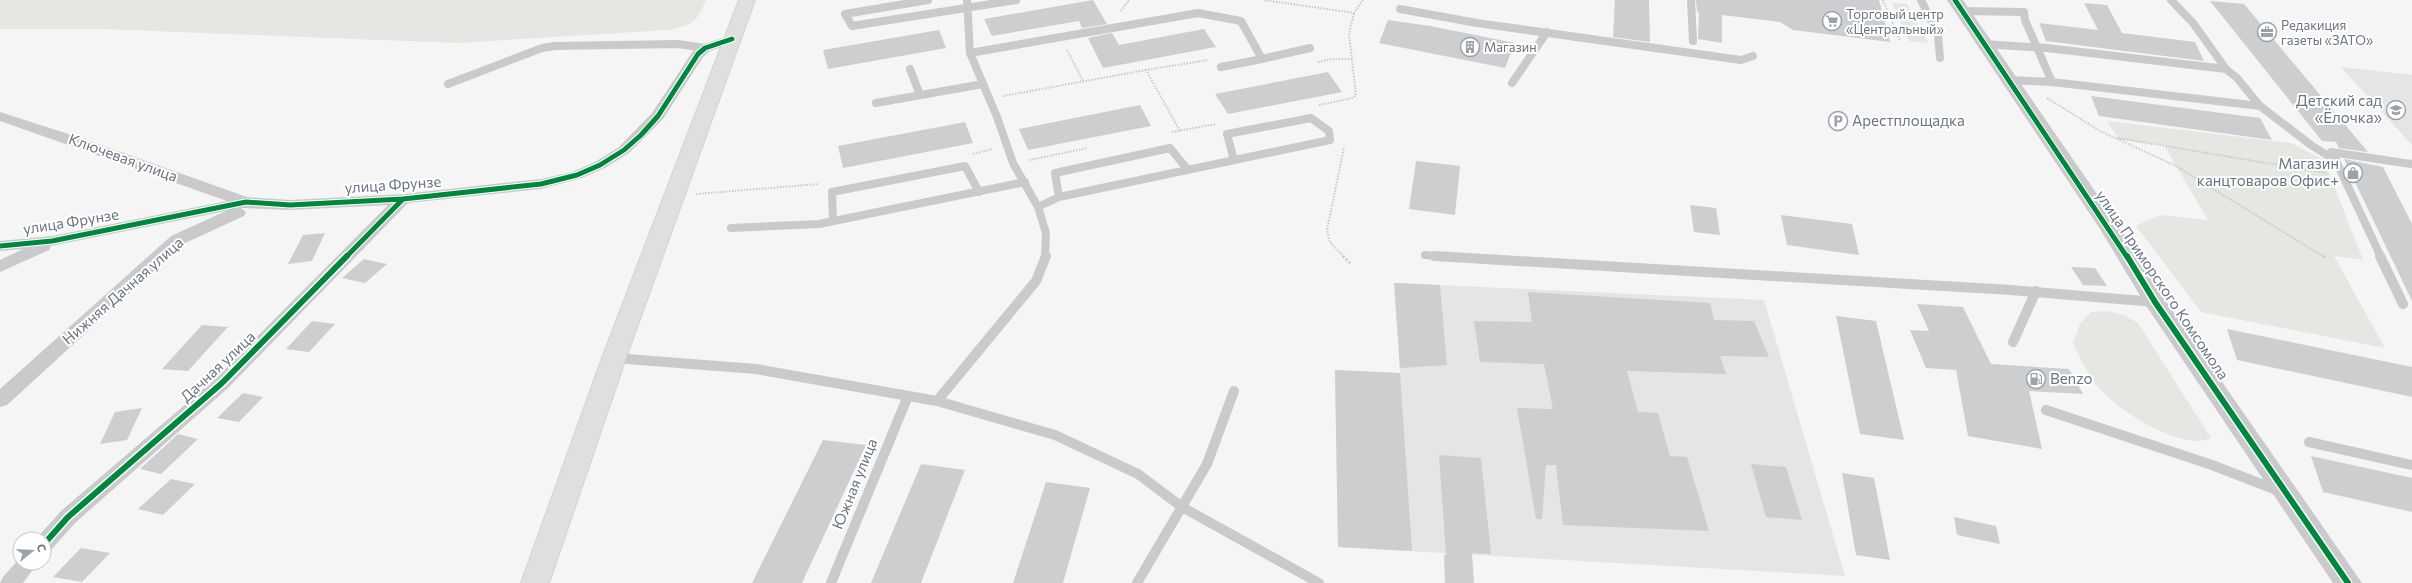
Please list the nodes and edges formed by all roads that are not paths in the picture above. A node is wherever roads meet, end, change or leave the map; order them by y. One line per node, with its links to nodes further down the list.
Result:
1 (747, 0): 11 (main road)
2 (928, 0): 7 (lane)
3 (1016, 0): 7 (lane)
4 (1691, 0): 12 (lane)
5 (1921, 0): 19 (lane)
6 (2171, 0): 23 (lane)
7 (967, 4): 17 (lane)
8 (1958, 5): 13 (street, улица Приморского Комсомола); 14 (lane)
9 (1400, 9): 10 (lane)
10 (1547, 32): 18 (lane); 26 (lane)
11 (732, 39): 15 (street); 53 (main road)
12 (1693, 41)
13 (1983, 44): 14 (lane); 24 (street, улица Приморского Комсомола)
14 (2037, 47): 23 (lane); 25 (lane)
15 (705, 48): 27 (lane); 40 (street, улица Фрунзе)
16 (1310, 48): 20 (lane)
17 (970, 53): 20 (lane); 28 (lane)
18 (1753, 56)
19 (1940, 58)
20 (1262, 59): 21 (lane)
21 (1221, 67)
22 (910, 69): 29 (lane)
23 (2226, 69): 31 (lane)
24 (2008, 80): 25 (lane); 50 (street, улица Приморского Комсомола)
25 (2052, 82): 31 (lane)
26 (1512, 83)
27 (448, 84)
28 (983, 84): 29 (lane); 37 (lane)
29 (920, 95): 30 (lane)
30 (876, 103)
31 (2260, 106): 34 (lane)
32 (0, 116): 41 (street, Ключевая улица)
33 (1234, 160): 33 (lane); 36 (lane)
34 (2336, 161): 35 (lane); 51 (lane)
35 (2411, 164)
36 (1188, 170): 39 (lane); 39 (lane)
37 (1025, 182): 38 (lane); 42 (lane)
38 (979, 192): 43 (lane); 43 (lane)
39 (1059, 197): 42 (lane)
40 (403, 199): 41 (street, улица Фрунзе); 63 (street, Дачная улица)
41 (253, 203): 45 (street, улица Фрунзе); 56 (street, Нижняя Дачная улица)
42 (1038, 207): 57 (lane)
43 (833, 221): 44 (lane)
44 (731, 228)
45 (52, 241): 46 (street, улица Фрунзе); 48 (street)
46 (0, 246)
47 (1425, 255): 49 (lane)
48 (0, 267)
49 (2036, 291): 50 (lane); 52 (lane)
50 (2156, 302): 61 (street, улица Приморского Комсомола)
51 (2403, 304)
52 (2013, 342)
53 (614, 358): 55 (lane); 66 (main road)
54 (1234, 391): 62 (lane)
55 (908, 396): 57 (lane); 67 (lane, Южная улица)
56 (0, 400)
57 (937, 401): 62 (lane)
58 (2046, 410): 61 (lane)
59 (2308, 442): 60 (lane)
60 (2412, 465)
61 (2287, 494): 70 (street, улица Приморского Комсомола)
62 (1182, 507): 68 (lane); 69 (lane)
63 (52, 535)
64 (21, 571): 65 (street)
65 (10, 583)
66 (535, 583)
67 (831, 583)
68 (1137, 583)
69 (1319, 583)
70 (2348, 583)

